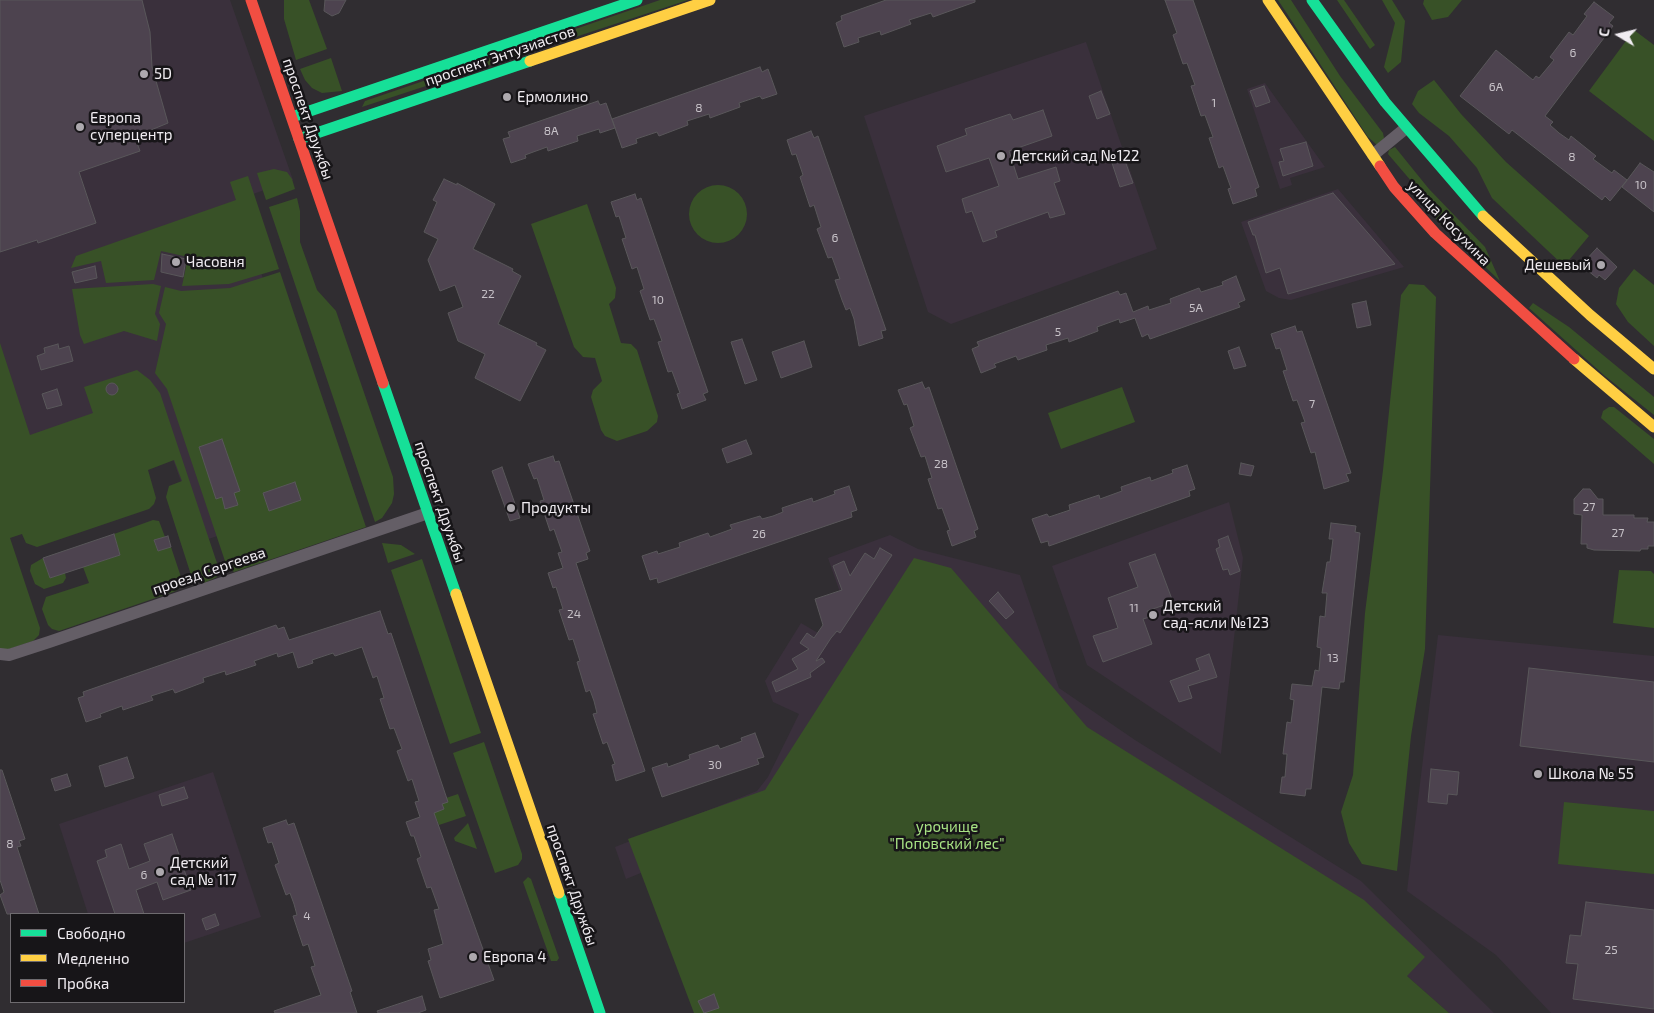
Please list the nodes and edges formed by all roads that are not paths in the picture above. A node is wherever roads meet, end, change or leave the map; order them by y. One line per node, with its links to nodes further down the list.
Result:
1 (251, 0): 6 (main road, проспект Дружбы)
2 (637, 0): 6 (main road, проспект Энтузиастов)
3 (710, 0): 8 (main road, проспект Энтузиастов)
4 (1268, 0): 9 (main road, улица Косухина)
5 (1312, 0): 7 (main road, улица Косухина)
6 (292, 117): 8 (main road, проспект Дружбы)
7 (1406, 128): 9 (street); 10 (main road, улица Косухина)
8 (299, 139): 12 (main road, проспект Дружбы)
9 (1373, 155): 11 (main road, улица Косухина)
10 (1654, 369)
11 (1654, 427)
12 (428, 513): 13 (street, проезд Сергеева); 14 (main road, проспект Дружбы)
13 (0, 654)
14 (600, 1013)

